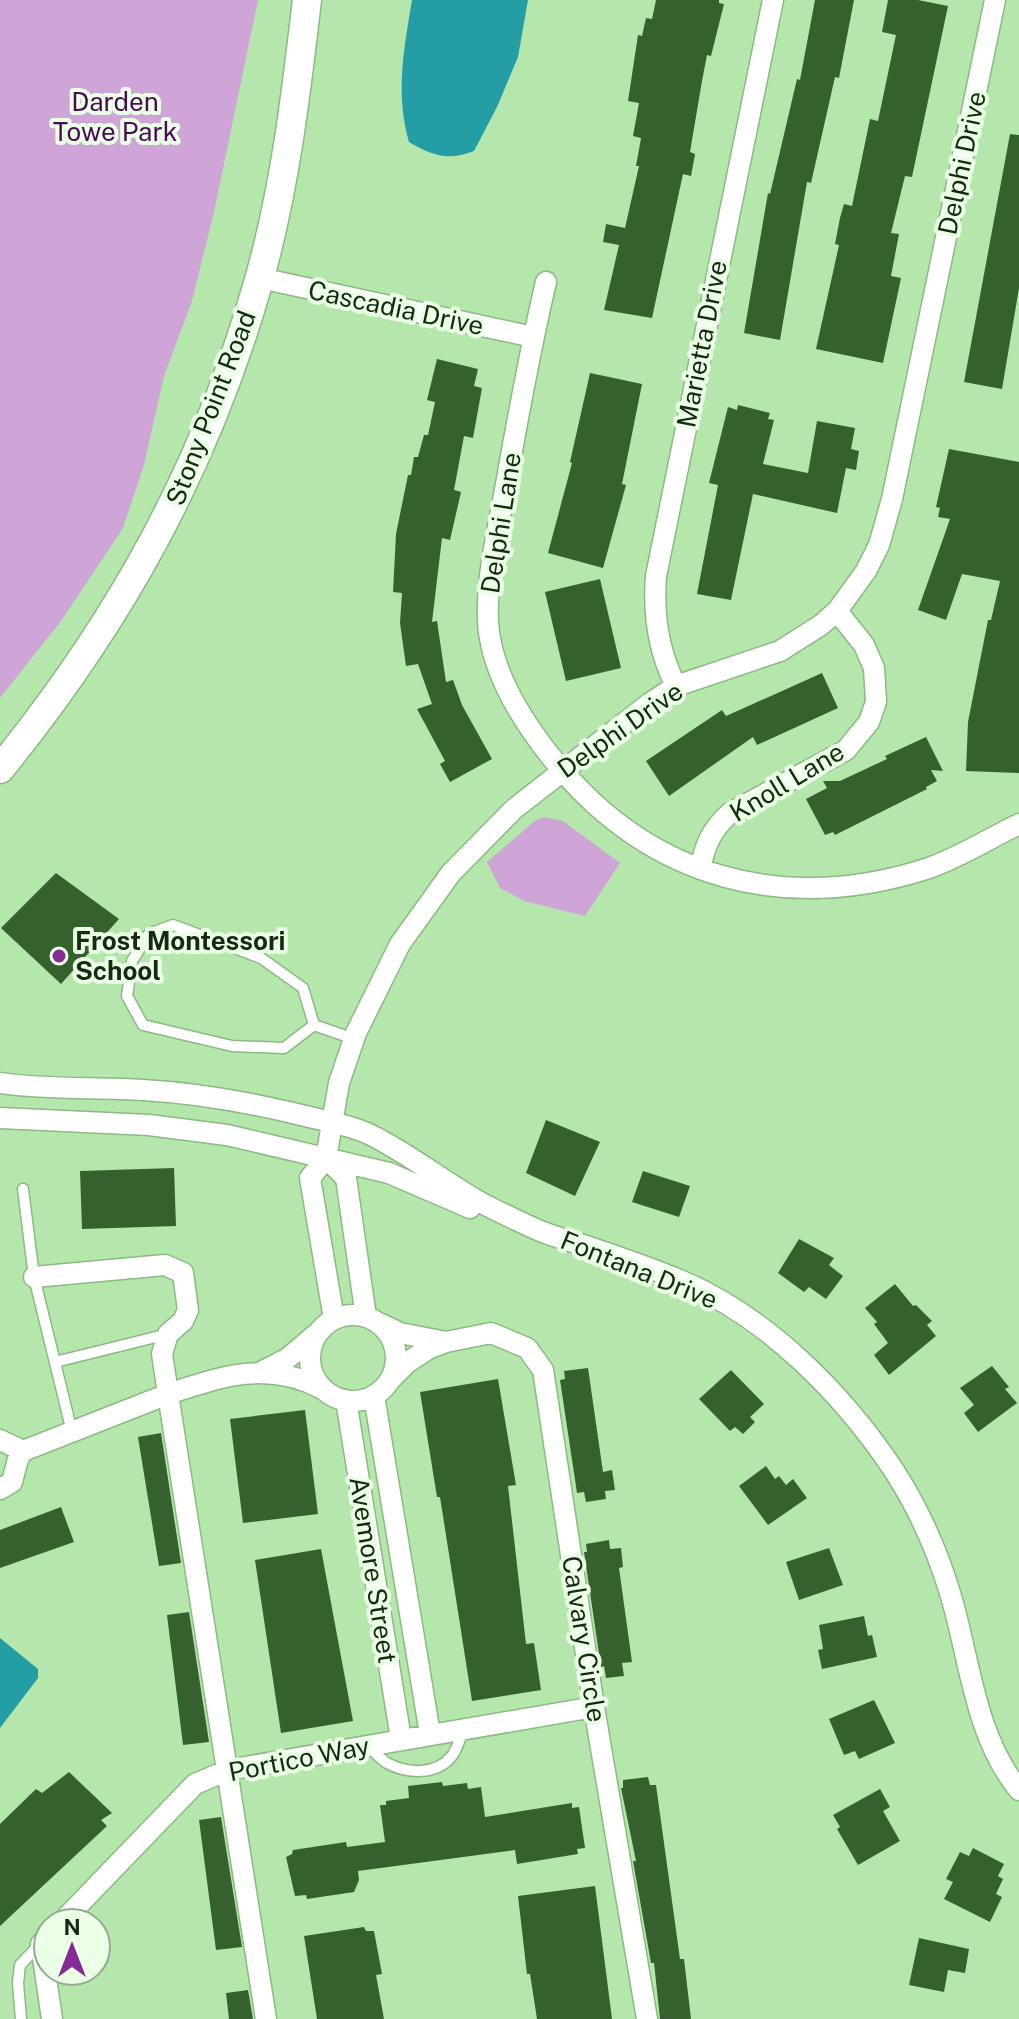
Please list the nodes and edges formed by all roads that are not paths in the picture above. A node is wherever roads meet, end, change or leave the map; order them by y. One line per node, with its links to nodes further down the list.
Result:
1 (307, 0): 4 (main road, Stony Point Road)
2 (773, 0): 8 (street, Marietta Drive)
3 (995, 0): 7 (street, Delphi Drive)
4 (260, 278): 6 (street, Cascadia Drive); 9 (main road, Stony Point Road)
5 (546, 282): 6 (street, Delphi Lane)
6 (533, 337): 10 (street, Delphi Lane)
7 (837, 611): 8 (street, Delphi Drive); 12 (street, Knoll Lane)
8 (676, 686): 10 (street, Delphi Drive)
9 (0, 769)
10 (562, 771): 12 (street, Delphi Lane); 14 (street, Delphi Drive)
11 (1019, 824): 12 (street, Delphi Lane)
12 (700, 869)
13 (314, 1025): 13 (lane); 14 (lane)
14 (354, 1039): 17 (street, Delphi Drive)
15 (0, 1083): 17 (street, Fontana Drive)
16 (0, 1118): 18 (street)
17 (331, 1123): 18 (street); 20 (street, Fontana Drive)
18 (326, 1158): 20 (street); 22 (street); 23 (street)
19 (23, 1189): 21 (lane)
20 (534, 1229): 44 (street, Fontana Drive)
21 (34, 1277): 25 (street); 27 (lane)
22 (334, 1319): 23 (street); 24 (street)
23 (373, 1320): 26 (street, Calvary Circle); 29 (street)
24 (318, 1333): 28 (street); 30 (street)
25 (168, 1334): 27 (lane); 31 (street)
26 (446, 1342): 29 (street, Calvary Circle); 38 (street, Calvary Circle)
27 (55, 1362): 34 (lane)
28 (263, 1371): 30 (street); 31 (street)
29 (392, 1378): 32 (street)
30 (323, 1389): 33 (street)
31 (168, 1394): 34 (street); 43 (street)
32 (374, 1396): 33 (street); 40 (street, Avemore Street)
33 (346, 1400): 41 (street, Avemore Street)
34 (72, 1432): 36 (street)
35 (0, 1440): 36 (street)
36 (23, 1451): 37 (street)
37 (0, 1489)
38 (594, 1707): 39 (street, Portico Way); 51 (street, Calvary Circle)
39 (464, 1728): 40 (street, Portico Way); 42 (lane)
40 (430, 1734): 41 (street, Portico Way)
41 (401, 1739): 42 (street, Portico Way)
42 (366, 1745): 43 (street, Portico Way)
43 (228, 1770): 45 (street, Portico Way); 50 (street)
44 (1019, 1790)
45 (76, 1907)
46 (32, 1952): 48 (lane)
47 (49, 1987): 49 (street)
48 (21, 2019)
49 (52, 2019)
50 (266, 2019)
51 (647, 2019)

